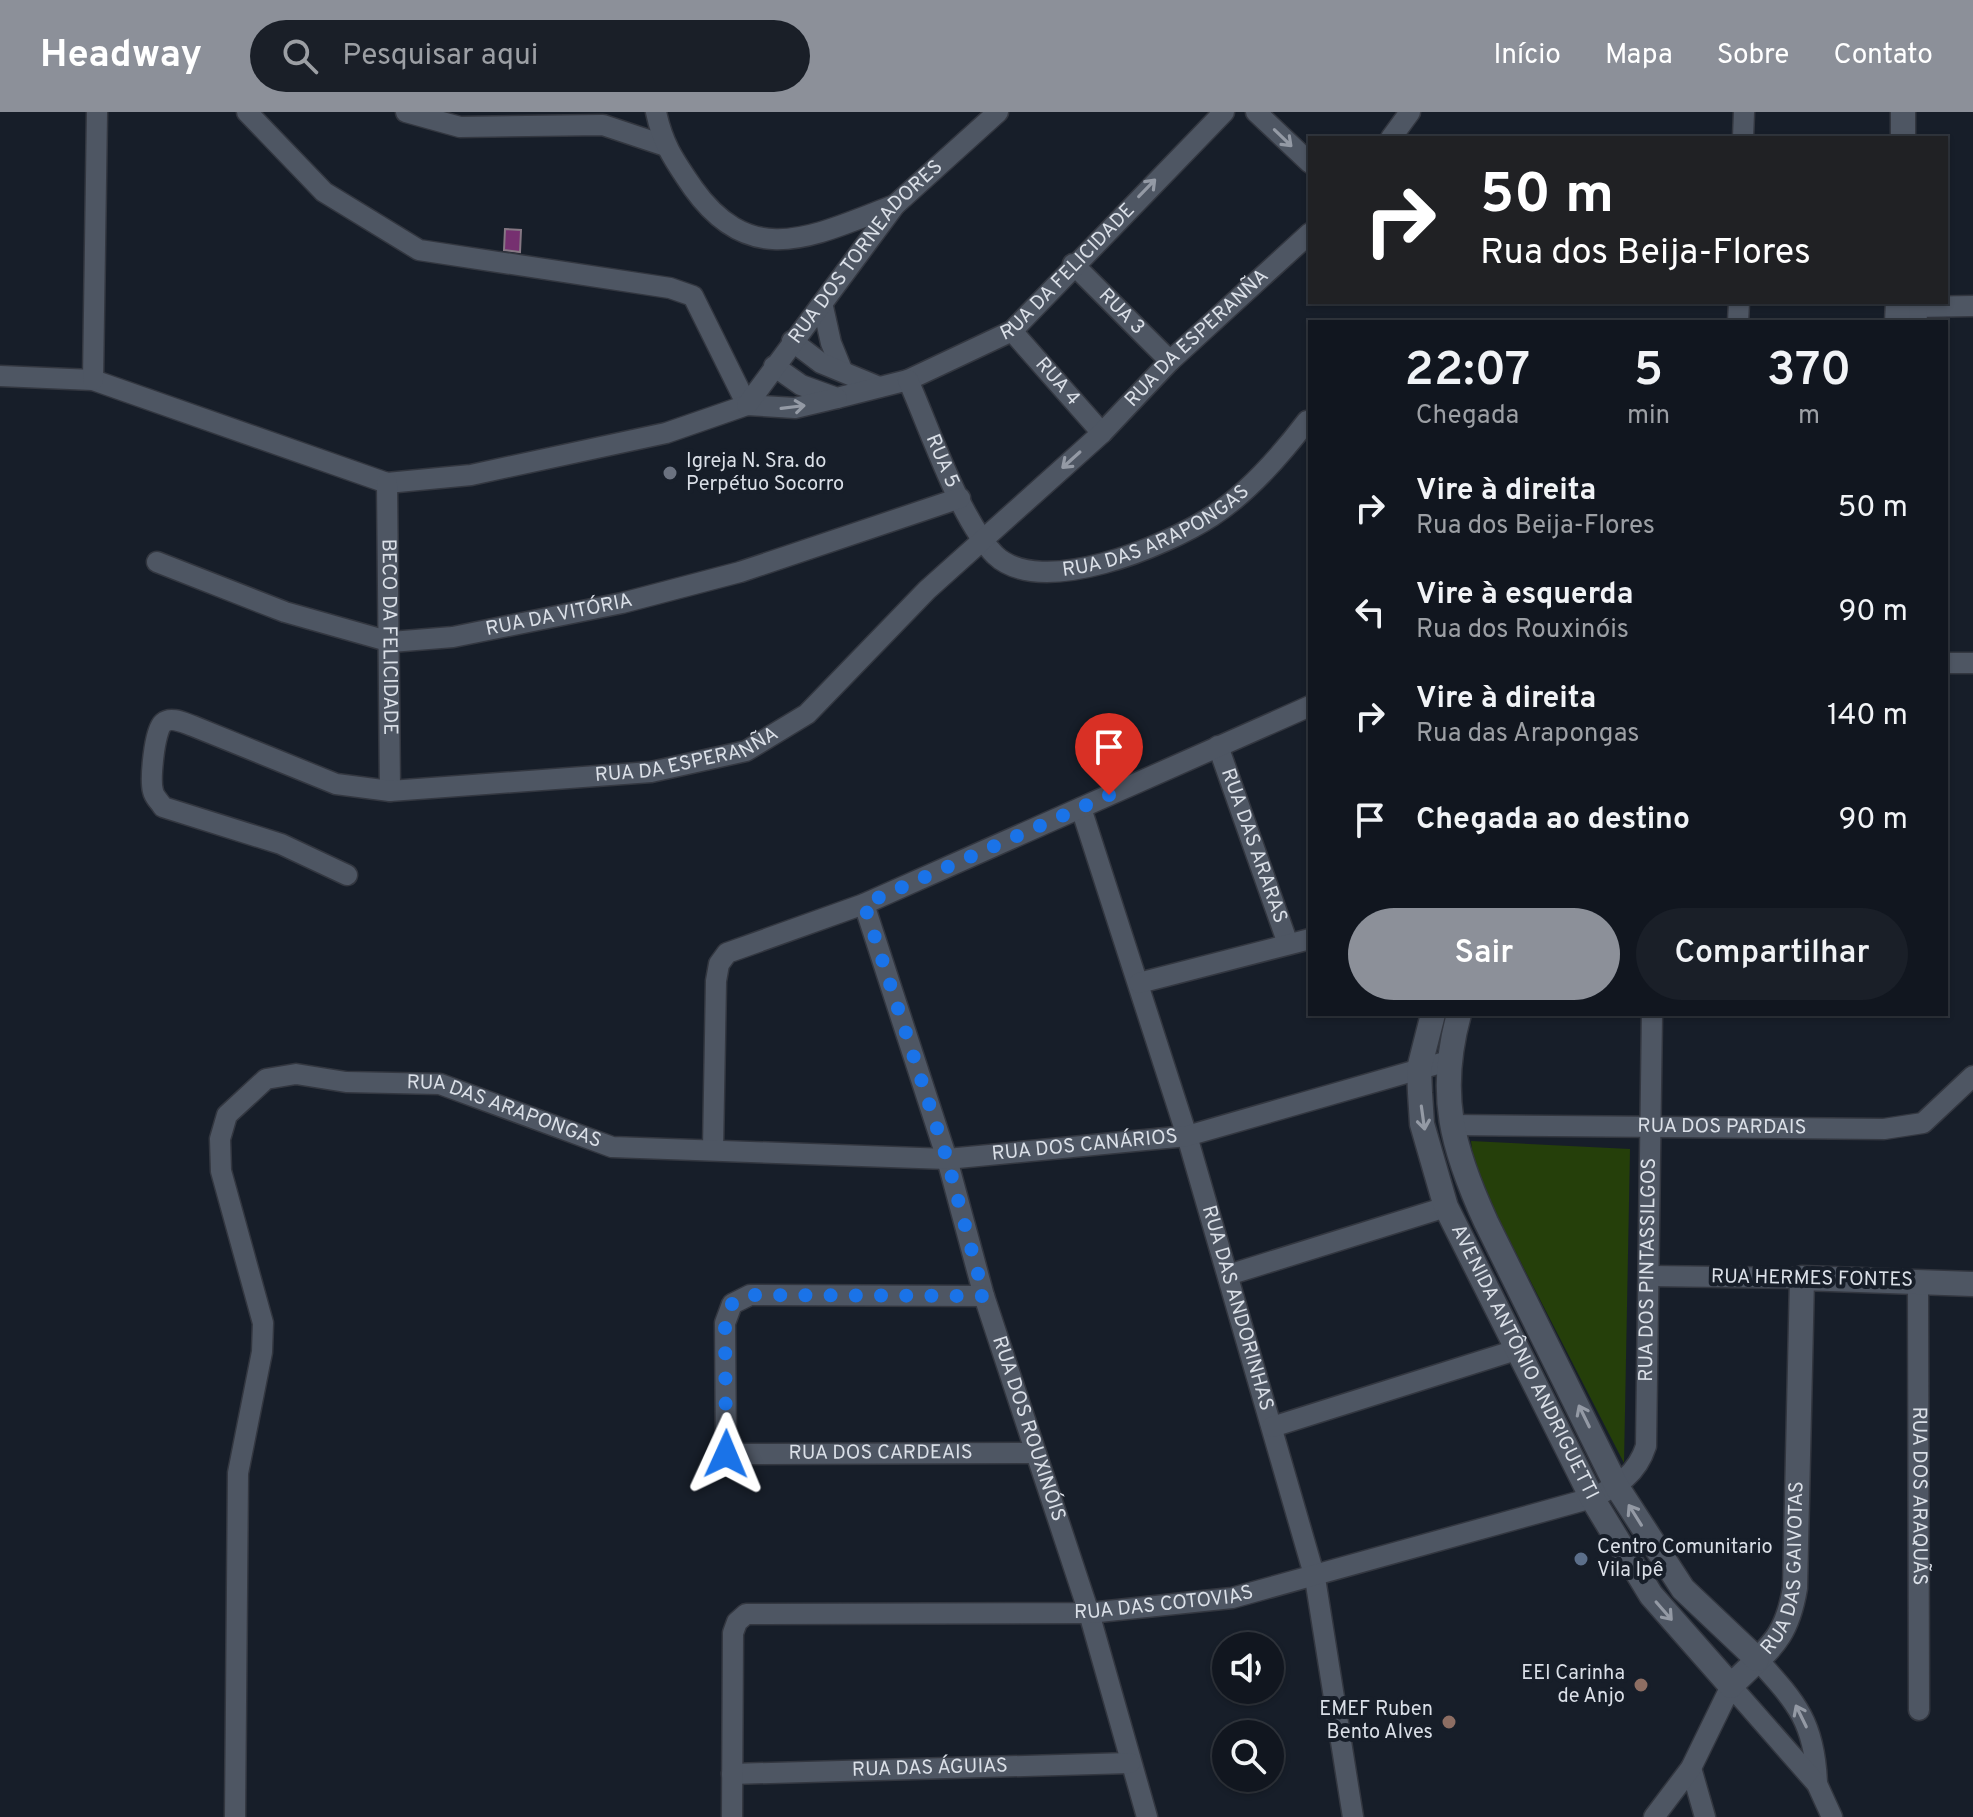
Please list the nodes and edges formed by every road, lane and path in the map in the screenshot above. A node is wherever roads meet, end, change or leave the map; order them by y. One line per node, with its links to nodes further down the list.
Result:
1 (97, 112): 28 (street)
2 (247, 112): 32 (street)
3 (406, 112): 14 (street)
4 (656, 112): 14 (street)
5 (998, 112): 16 (street, RUA DOS TORNEADORES)
6 (1224, 112): 18 (street, RUA DA FELICIDADE, one-way to 6)
7 (1256, 112): 15 (street, one-way to 15)
8 (1410, 112): 11 (street)
9 (1744, 112): 12 (street)
10 (1903, 112): 13 (street)
11 (1392, 136)
12 (1743, 136)
13 (1903, 136)
14 (663, 145): 16 (street)
15 (1308, 161)
16 (895, 205): 20 (street, RUA DOS TORNEADORES)
17 (1308, 235): 24 (street, RUA DA ESPERANÑA)
18 (1073, 264): 22 (street, RUA DA FELICIDADE); 24 (street, RUA 3)
19 (1973, 306): 21 (street)
20 (823, 307): 23 (street, RUA DOS TORNEADORES); 26 (street)
21 (1908, 311)
22 (1012, 331): 29 (street, RUA DA FELICIDADE); 34 (street, RUA 4)
23 (792, 341): 25 (street, RUA DOS TORNEADORES); 26 (street)
24 (1170, 361): 34 (street, RUA DA ESPERANÑA)
25 (774, 366): 31 (street); 32 (street, RUA DOS TORNEADORES)
26 (842, 370): 30 (street)
27 (0, 376): 28 (street)
28 (93, 380): 35 (street)
29 (908, 380): 30 (street, RUA DA FELICIDADE); 36 (street, RUA 5)
30 (879, 387): 31 (street, RUA DA FELICIDADE)
31 (837, 398): 32 (street, RUA DA FELICIDADE, one-way to 31)
32 (747, 405): 35 (street)
33 (1307, 421): 37 (street, RUA DAS ARAPONGAS)
34 (1102, 433): 37 (street, RUA DA ESPERANÑA, one-way to 37)
35 (387, 483): 39 (street, BECO DA FELICIDADE)
36 (960, 498): 37 (street, RUA 5); 39 (street, RUA DA VITÓRIA)
37 (983, 539): 44 (street, RUA DA ESPERANÑA)
38 (157, 562): 39 (street, RUA DA VITÓRIA)
39 (391, 642): 44 (street, BECO DA FELICIDADE)
40 (1948, 663): 41 (street)
41 (1973, 663)
42 (1308, 707): 43 (street)
43 (1218, 746): 45 (street); 49 (street, RUA DAS ARARAS)
44 (390, 791): 46 (street, RUA DA ESPERANÑA)
45 (1081, 808): 47 (street); 50 (street, RUA DAS ANDORINHAS)
46 (347, 875)
47 (864, 904): 60 (street); 61 (street, RUA DOS ROUXINÓIS)
48 (1308, 939): 49 (street)
49 (1288, 944): 50 (street)
50 (1139, 983): 59 (street, RUA DAS ANDORINHAS)
51 (1432, 1016): 55 (street, AVENIDA ANTÔNIO ANDRIGUETTI)
52 (1459, 1016): 54 (street, AVENIDA ANTÔNIO ANDRIGUETTI)
53 (1652, 1016): 58 (street, RUA DOS PINTASSILGOS)
54 (1448, 1061): 55 (street, RUA DOS CANÁRIOS); 57 (street, AVENIDA ANTÔNIO ANDRIGUETTI)
55 (1419, 1069): 59 (street, RUA DOS CANÁRIOS); 62 (street, AVENIDA ANTÔNIO ANDRIGUETTI, one-way to 62)
56 (1973, 1076): 58 (street, RUA DOS PARDAIS)
57 (1452, 1125): 58 (street, RUA DOS PARDAIS); 72 (street, AVENIDA ANTÔNIO ANDRIGUETTI, one-way to 57)
58 (1650, 1125): 64 (street, RUA DOS PINTASSILGOS)
59 (1187, 1136): 61 (street, RUA DOS CANÁRIOS); 63 (street, RUA DAS ANDORINHAS)
60 (713, 1149): 61 (street, RUA DOS CANÁRIOS); 83 (street, RUA DAS ARAPONGAS)
61 (947, 1159): 68 (street, RUA DOS ROUXINÓIS)
62 (1446, 1207): 63 (street); 69 (street, AVENIDA ANTÔNIO ANDRIGUETTI)
63 (1228, 1275): 70 (street, RUA DAS ANDORINHAS)
64 (1651, 1276): 65 (street, RUA HERMES FONTES); 72 (street, RUA DOS PINTASSILGOS)
65 (1802, 1278): 66 (street, RUA HERMES FONTES); 76 (street, RUA DAS GAIVOTAS)
66 (1918, 1282): 67 (street, RUA HERMES FONTES); 78 (street, RUA DOS ARAQUÃS)
67 (1973, 1284)
68 (984, 1296): 71 (street, RUA DOS ROUXINÓIS); 71 (street, RUA DOS CARDEAIS)
69 (1516, 1350): 70 (street); 73 (street, AVENIDA ANTÔNIO ANDRIGUETTI)
70 (1272, 1427): 74 (street, RUA DAS ANDORINHAS)
71 (1034, 1453): 75 (street, RUA DOS ROUXINÓIS)
72 (1617, 1487): 73 (street, RUA DOS PINTASSILGOS); 76 (street, AVENIDA ANTÔNIO ANDRIGUETTI, one-way to 72)
73 (1592, 1498): 74 (street, RUA DAS COTOVIAS); 77 (street, AVENIDA ANTÔNIO ANDRIGUETTI, one-way to 77)
74 (1315, 1578): 75 (street, RUA DAS COTOVIAS); 86 (street, RUA DAS ANDORINHAS)
75 (1089, 1613): 79 (street, RUA DOS ROUXINÓIS); 81 (street, RUA DAS COTOVIAS)
76 (1757, 1659): 77 (street, RUA DAS GAIVOTAS); 82 (street, AVENIDA ANTÔNIO ANDRIGUETTI, one-way to 76)
77 (1731, 1686): 80 (street, RUA DAS GAIVOTAS); 82 (street, AVENIDA ANTÔNIO ANDRIGUETTI)
78 (1919, 1710)
79 (1130, 1763): 81 (street, RUA DAS ÁGUIAS); 85 (street, RUA DOS ROUXINÓIS)
80 (1691, 1768): 87 (street, RUA DAS GAIVOTAS); 88 (street)
81 (732, 1774): 84 (street)
82 (1817, 1784): 89 (street, AVENIDA ANTÔNIO ANDRIGUETTI)
83 (235, 1817)
84 (732, 1817)
85 (1147, 1817)
86 (1353, 1817)
87 (1654, 1817)
88 (1705, 1817)
89 (1832, 1817)

